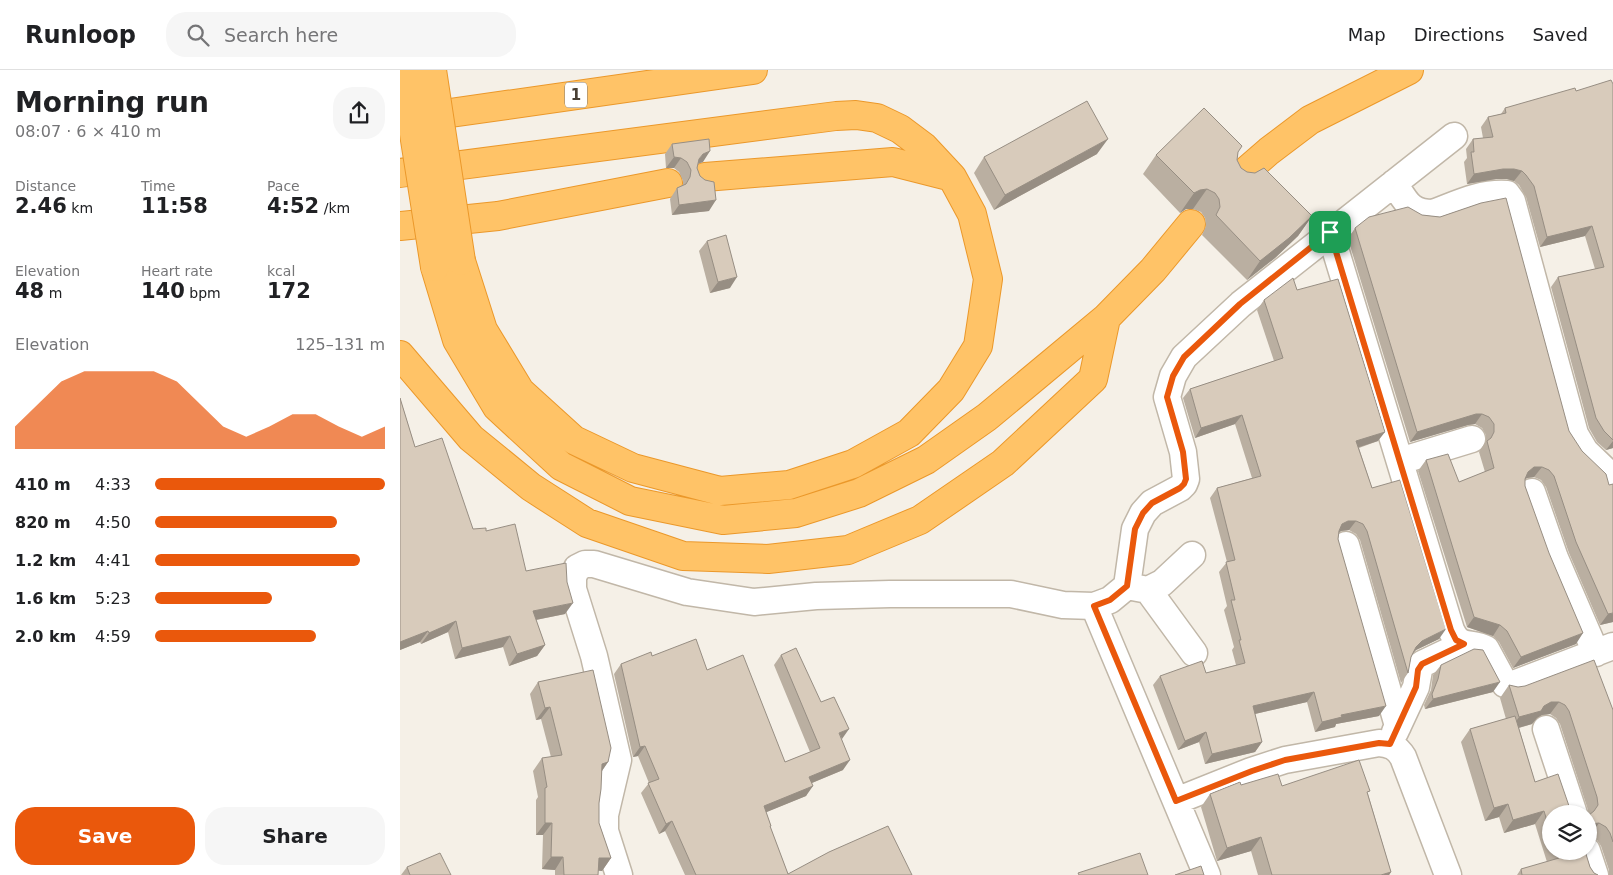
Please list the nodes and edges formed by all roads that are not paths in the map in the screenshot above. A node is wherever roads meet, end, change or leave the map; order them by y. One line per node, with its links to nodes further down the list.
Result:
1 (404, 70): 16 (highway, bridge)
2 (432, 70): 9 (highway, bridge)
3 (753, 70): 5 (highway, 1)
4 (1409, 70): 10 (highway)
5 (400, 120)
6 (1454, 136): 12 (street)
7 (400, 173): 9 (highway)
8 (705, 177): 9 (highway)
9 (952, 177)
10 (1239, 177)
11 (668, 183): 14 (highway)
12 (1394, 183): 15 (street); 20 (street)
13 (1191, 224): 16 (highway)
14 (400, 226)
15 (1330, 232): 19 (street); 24 (street)
16 (1106, 318): 17 (highway)
17 (400, 356)
18 (1472, 438): 19 (street)
19 (1400, 461): 26 (street)
20 (1613, 478)
21 (1532, 492): 27 (street)
22 (1346, 545): 30 (street)
23 (1192, 555): 24 (street)
24 (1138, 588): 25 (street); 28 (street)
25 (1094, 606): 31 (street); 34 (street)
26 (1464, 644): 27 (street); 30 (street)
27 (1605, 650)
28 (1194, 652)
29 (1546, 729): 32 (street)
30 (1394, 735): 31 (street); 36 (street)
31 (1176, 801): 35 (street)
32 (1571, 805)
33 (1590, 860): 37 (street)
34 (619, 875)
35 (1207, 875)
36 (1448, 875)
37 (1595, 875)

